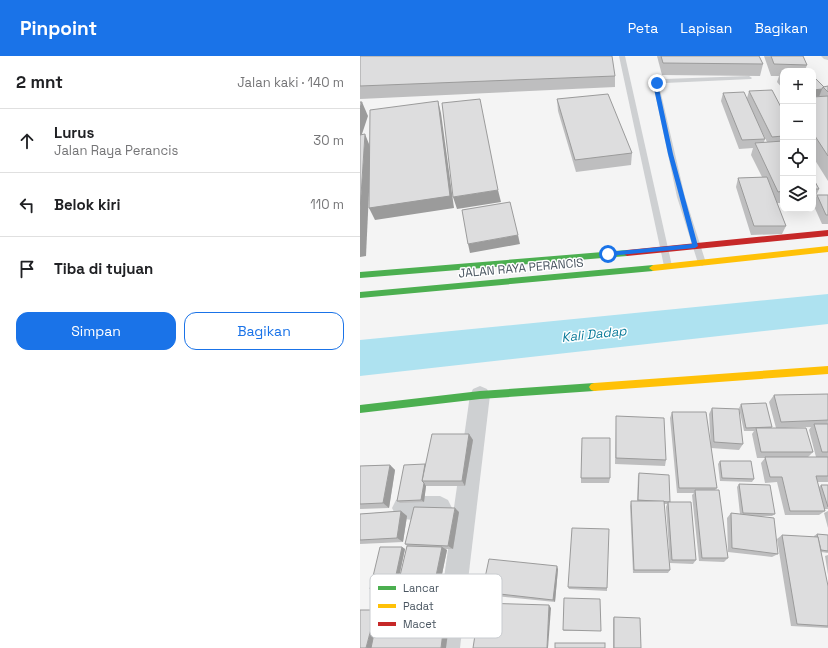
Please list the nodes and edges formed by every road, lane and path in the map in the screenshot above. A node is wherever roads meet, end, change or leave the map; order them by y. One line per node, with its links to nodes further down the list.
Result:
1 (622, 56): 6 (lane)
2 (749, 78): 4 (lane)
3 (828, 233): 4 (street, JALAN RAYA PERANCIS)
4 (695, 246): 6 (street, JALAN RAYA PERANCIS); 7 (lane)
5 (828, 249): 7 (street, JALAN RAYA PERANCIS)
6 (664, 250): 8 (lane); 9 (street, JALAN RAYA PERANCIS)
7 (702, 263): 8 (street, JALAN RAYA PERANCIS)
8 (668, 266): 10 (street, JALAN RAYA PERANCIS)
9 (360, 275)
10 (360, 295)
11 (828, 370): 12 (street)
12 (480, 395): 13 (street); 15 (street)
13 (360, 409)
14 (404, 508): 15 (street)
15 (464, 509): 16 (street)
16 (456, 574)
17 (448, 638): 18 (street)
18 (447, 648)

